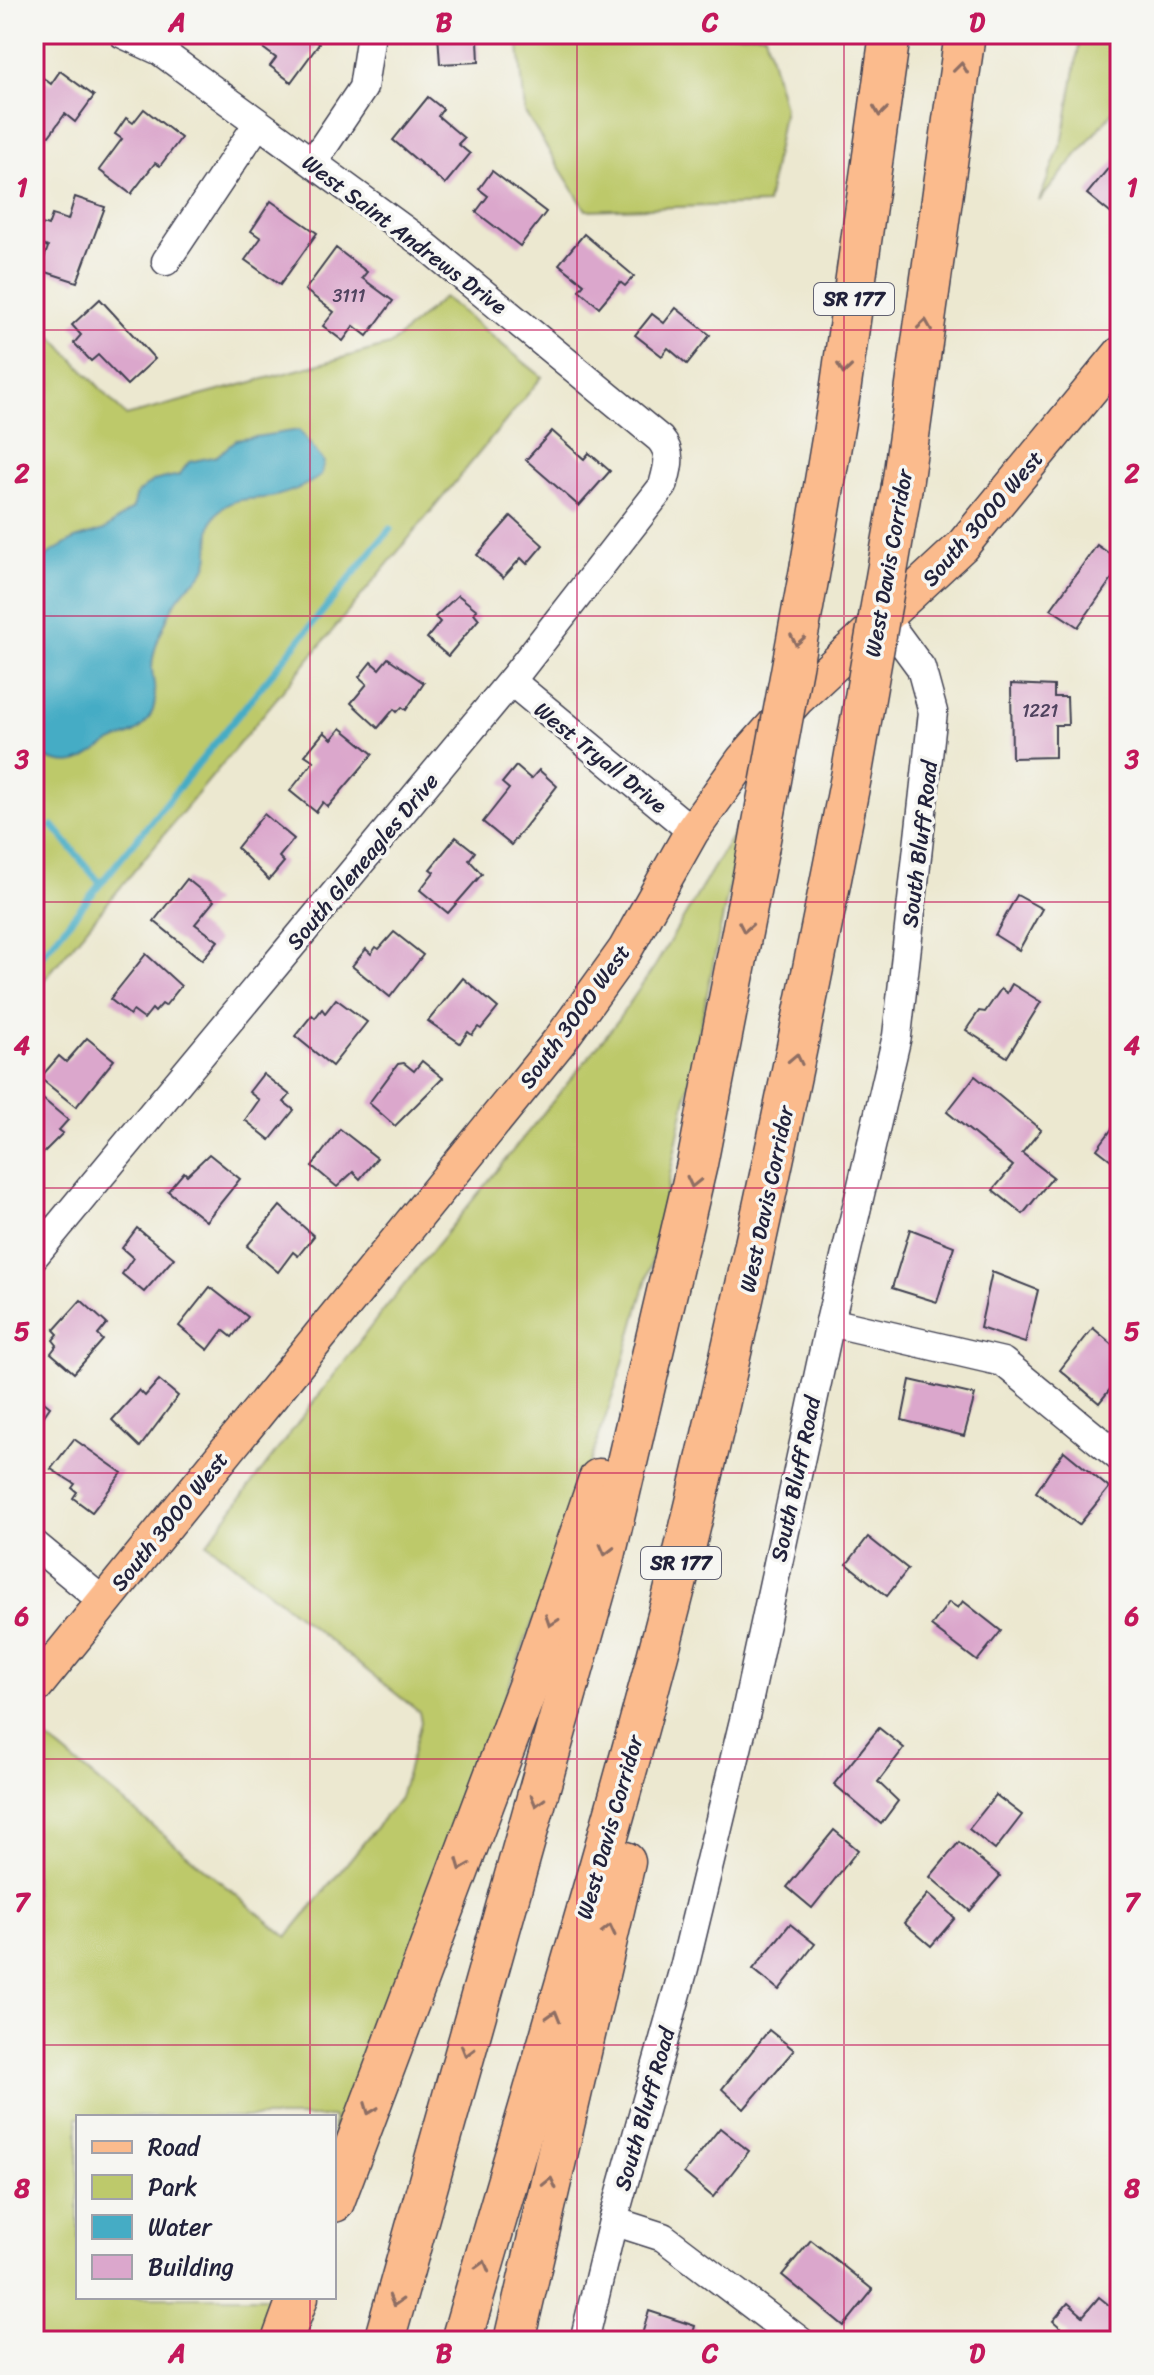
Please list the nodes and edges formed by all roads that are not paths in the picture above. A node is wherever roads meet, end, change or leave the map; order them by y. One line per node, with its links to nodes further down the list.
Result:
1 (123, 34): 5 (street, West Saint Andrews Drive)
2 (371, 34): 6 (street)
3 (890, 34): 14 (highway, SR 177, one-way to 14, bridge)
4 (965, 34): 16 (highway, West Davis Corridor / SR 177, one-way to 4, bridge)
5 (257, 125): 6 (street, West Saint Andrews Drive); 7 (street)
6 (313, 162): 9 (street, West Saint Andrews Drive)
7 (166, 261)
8 (1120, 354): 10 (main road, South 3000 West)
9 (669, 455): 11 (street, South Gleneagles Drive)
10 (885, 619): 12 (main road, South 3000 West); 15 (street, South Bluff Road)
11 (511, 681): 12 (street, West Tryall Drive); 13 (street, South Gleneagles Drive)
12 (692, 831): 19 (main road, South 3000 West)
13 (34, 1256)
14 (663, 1311): 21 (highway, one-way to 21); 25 (highway, SR 177, one-way to 25)
15 (830, 1322): 17 (street); 22 (street, South Bluff Road)
16 (733, 1345): 26 (highway, West Davis Corridor / SR 177, one-way to 16); 27 (highway, one-way to 16)
17 (1120, 1458)
18 (34, 1544): 19 (street)
19 (104, 1602): 20 (main road, South 3000 West)
20 (34, 1688)
21 (336, 2197)
22 (613, 2221): 28 (street, South Bluff Road); 29 (street)
23 (297, 2299): 24 (highway)
24 (282, 2341)
25 (384, 2341)
26 (461, 2341)
27 (514, 2341)
28 (584, 2341)
29 (800, 2341)

